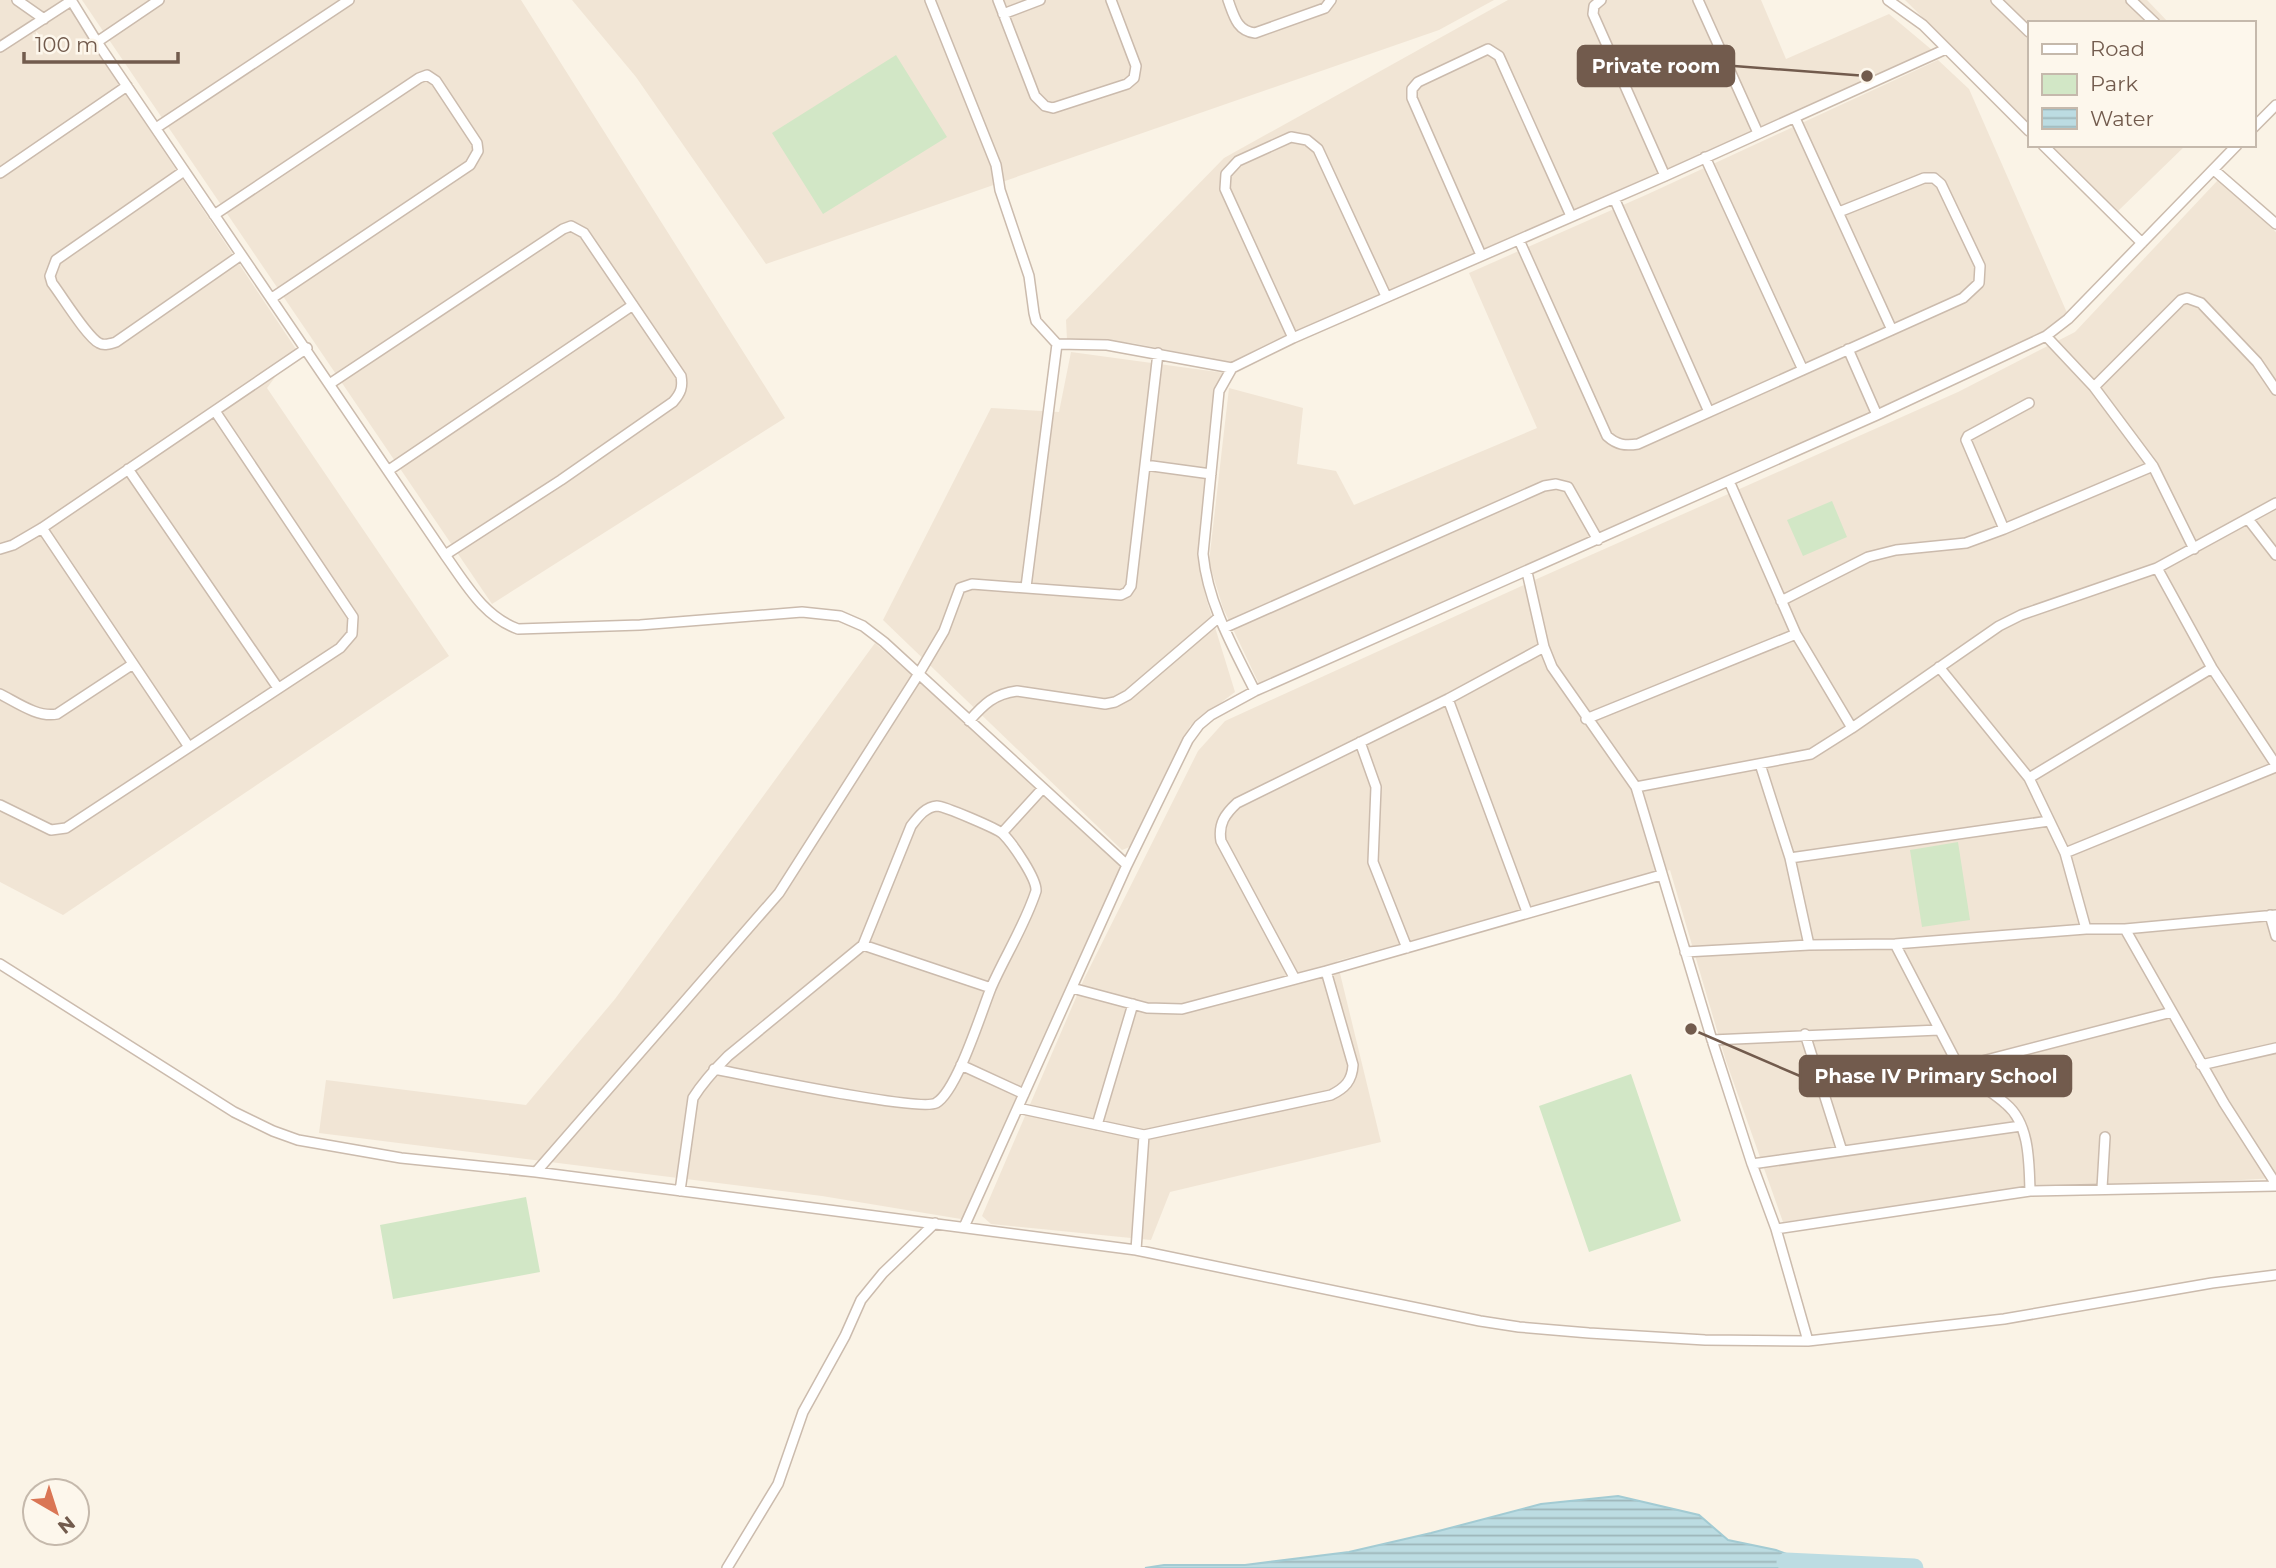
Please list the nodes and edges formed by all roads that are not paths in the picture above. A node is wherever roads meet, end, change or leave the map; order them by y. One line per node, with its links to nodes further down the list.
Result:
1 (17, 0): 17 (street)
2 (71, 0): 17 (street); 20 (street)
3 (159, 0): 20 (street)
4 (349, 0): 27 (street)
5 (930, 0): 52 (street)
6 (998, 0): 16 (street)
7 (1040, 0): 16 (street)
8 (1111, 0): 16 (street)
9 (1228, 0): 10 (street)
10 (1331, 0)
11 (1601, 0): 36 (street)
12 (1698, 0): 29 (street)
13 (1888, 0): 22 (street)
14 (1996, 0): 19 (street)
15 (2131, 0): 18 (street)
16 (1003, 13)
17 (44, 19): 21 (street)
18 (2153, 21)
19 (2028, 31)
20 (97, 42): 23 (street)
21 (0, 47)
22 (1946, 49): 25 (street); 28 (street)
23 (127, 86): 27 (street); 35 (street)
24 (2276, 105): 26 (street)
25 (1795, 118): 29 (street); 38 (street)
26 (2255, 123)
27 (156, 128): 34 (street)
28 (2028, 130)
29 (1758, 133): 32 (street)
30 (2045, 147): 43 (street)
31 (2235, 147): 33 (street)
32 (1705, 157): 36 (street); 57 (street)
33 (2214, 170): 41 (street); 43 (street)
34 (184, 171): 39 (street); 44 (street)
35 (0, 173)
36 (1665, 176): 37 (street)
37 (1614, 198): 40 (street); 63 (street)
38 (1839, 212): 49 (street); 49 (street)
39 (214, 215): 44 (street); 47 (street)
40 (1572, 216): 42 (street); 45 (street)
41 (2276, 224)
42 (1518, 240): 45 (street); 63 (street)
43 (2142, 243): 50 (street)
44 (242, 255): 47 (street)
45 (1481, 255): 46 (street)
46 (1386, 296): 51 (street); 51 (street)
47 (272, 298): 53 (street)
48 (633, 304): 58 (street); 68 (street); 78 (street)
49 (1892, 330): 54 (street)
50 (2046, 336): 59 (street); 64 (street)
51 (1293, 338): 56 (street)
52 (1057, 344): 55 (street); 82 (street)
53 (307, 348): 58 (street); 62 (street)
54 (1848, 349): 57 (street); 64 (street)
55 (1158, 353): 56 (street); 65 (street)
56 (1232, 368): 69 (street)
57 (1803, 370): 63 (street)
58 (331, 383): 68 (street)
59 (2094, 387): 60 (street); 66 (street)
60 (2276, 390)
61 (2029, 403): 74 (street)
62 (215, 411): 67 (street); 92 (street)
63 (1709, 412)
64 (1877, 415): 70 (street)
65 (1145, 465): 69 (street); 82 (street)
66 (2153, 466): 74 (street); 77 (street)
67 (128, 469): 73 (street); 92 (street)
68 (389, 470): 78 (street)
69 (1211, 474): 84 (street)
70 (1729, 481): 75 (street); 83 (street)
71 (2276, 503): 72 (street)
72 (2248, 519): 77 (street); 79 (street)
73 (42, 528): 76 (street); 88 (street)
74 (2004, 530): 83 (street)
75 (1598, 540): 81 (street); 85 (street)
76 (0, 549)
77 (2194, 549): 80 (street)
78 (445, 555): 91 (street)
79 (2276, 555)
80 (2157, 568): 89 (street); 90 (street)
81 (1527, 572): 87 (street); 93 (street)
82 (1026, 587): 91 (street)
83 (1781, 601): 86 (street)
84 (1218, 618): 85 (street); 97 (street)
85 (1224, 628): 93 (street)
86 (1796, 634): 96 (street); 98 (street)
87 (1544, 647): 95 (street); 96 (street)
88 (133, 664): 94 (street); 100 (street)
89 (1939, 667): 98 (street); 103 (street)
90 (2212, 667): 102 (street); 103 (street)
91 (918, 674): 97 (street); 146 (street)
92 (278, 688): 100 (street)
93 (1255, 691): 111 (street)
94 (0, 694)
95 (1448, 699): 99 (street); 113 (street)
96 (1586, 719): 104 (street)
97 (969, 721): 105 (street)
98 (1852, 728): 101 (street)
99 (1360, 742): 121 (street); 125 (street)
100 (189, 747): 106 (street)
101 (1760, 764): 104 (street); 110 (street)
102 (2276, 766): 109 (street)
103 (2029, 778): 107 (street)
104 (1636, 787): 112 (street)
105 (1043, 788): 108 (street); 111 (street)
106 (0, 805)
107 (2049, 821): 109 (street); 110 (street)
108 (1002, 833): 119 (street); 126 (street)
109 (2065, 853): 115 (street)
110 (1790, 858): 120 (street)
111 (1126, 865): 127 (street)
112 (1661, 875): 113 (street); 122 (street)
113 (1527, 912): 121 (street)
114 (2273, 915): 116 (street); 117 (street)
115 (2086, 929): 116 (street); 118 (street)
116 (2124, 929): 129 (street)
117 (2276, 936)
118 (1895, 944): 120 (street); 130 (street)
119 (863, 945): 126 (street); 137 (street)
120 (1809, 945): 122 (street)
121 (1406, 948): 124 (street)
122 (1685, 952): 132 (street)
123 (0, 964): 146 (street)
124 (1326, 971): 125 (street); 142 (street)
125 (1295, 979): 128 (street)
126 (991, 988): 134 (street)
127 (1072, 988): 128 (street); 138 (street)
128 (1133, 1004): 140 (street)
129 (2172, 1012): 135 (street); 136 (street)
130 (1939, 1030): 131 (street); 136 (street)
131 (1805, 1034): 132 (street); 144 (street)
132 (1712, 1040): 145 (street)
133 (2276, 1048): 135 (street)
134 (961, 1065): 137 (street); 138 (street)
135 (2201, 1065): 147 (street)
136 (1959, 1067): 141 (street)
137 (714, 1069): 149 (street)
138 (1024, 1094): 139 (street)
139 (1018, 1108): 140 (street); 152 (street)
140 (1097, 1125): 142 (street)
141 (2021, 1126): 144 (street); 150 (street)
142 (1144, 1135): 154 (street)
143 (2105, 1137): 148 (street)
144 (1842, 1151): 145 (street)
145 (1752, 1164): 153 (street)
146 (536, 1172): 149 (street)
147 (2276, 1185): 148 (street)
148 (2102, 1188): 150 (street)
149 (680, 1191): 151 (street)
150 (2030, 1191): 153 (street)
151 (935, 1223): 152 (street); 157 (street)
152 (964, 1227): 154 (street)
153 (1776, 1229): 156 (street)
154 (1136, 1250): 156 (street)
155 (2276, 1275): 156 (street)
156 (1808, 1340)
157 (727, 1568)

